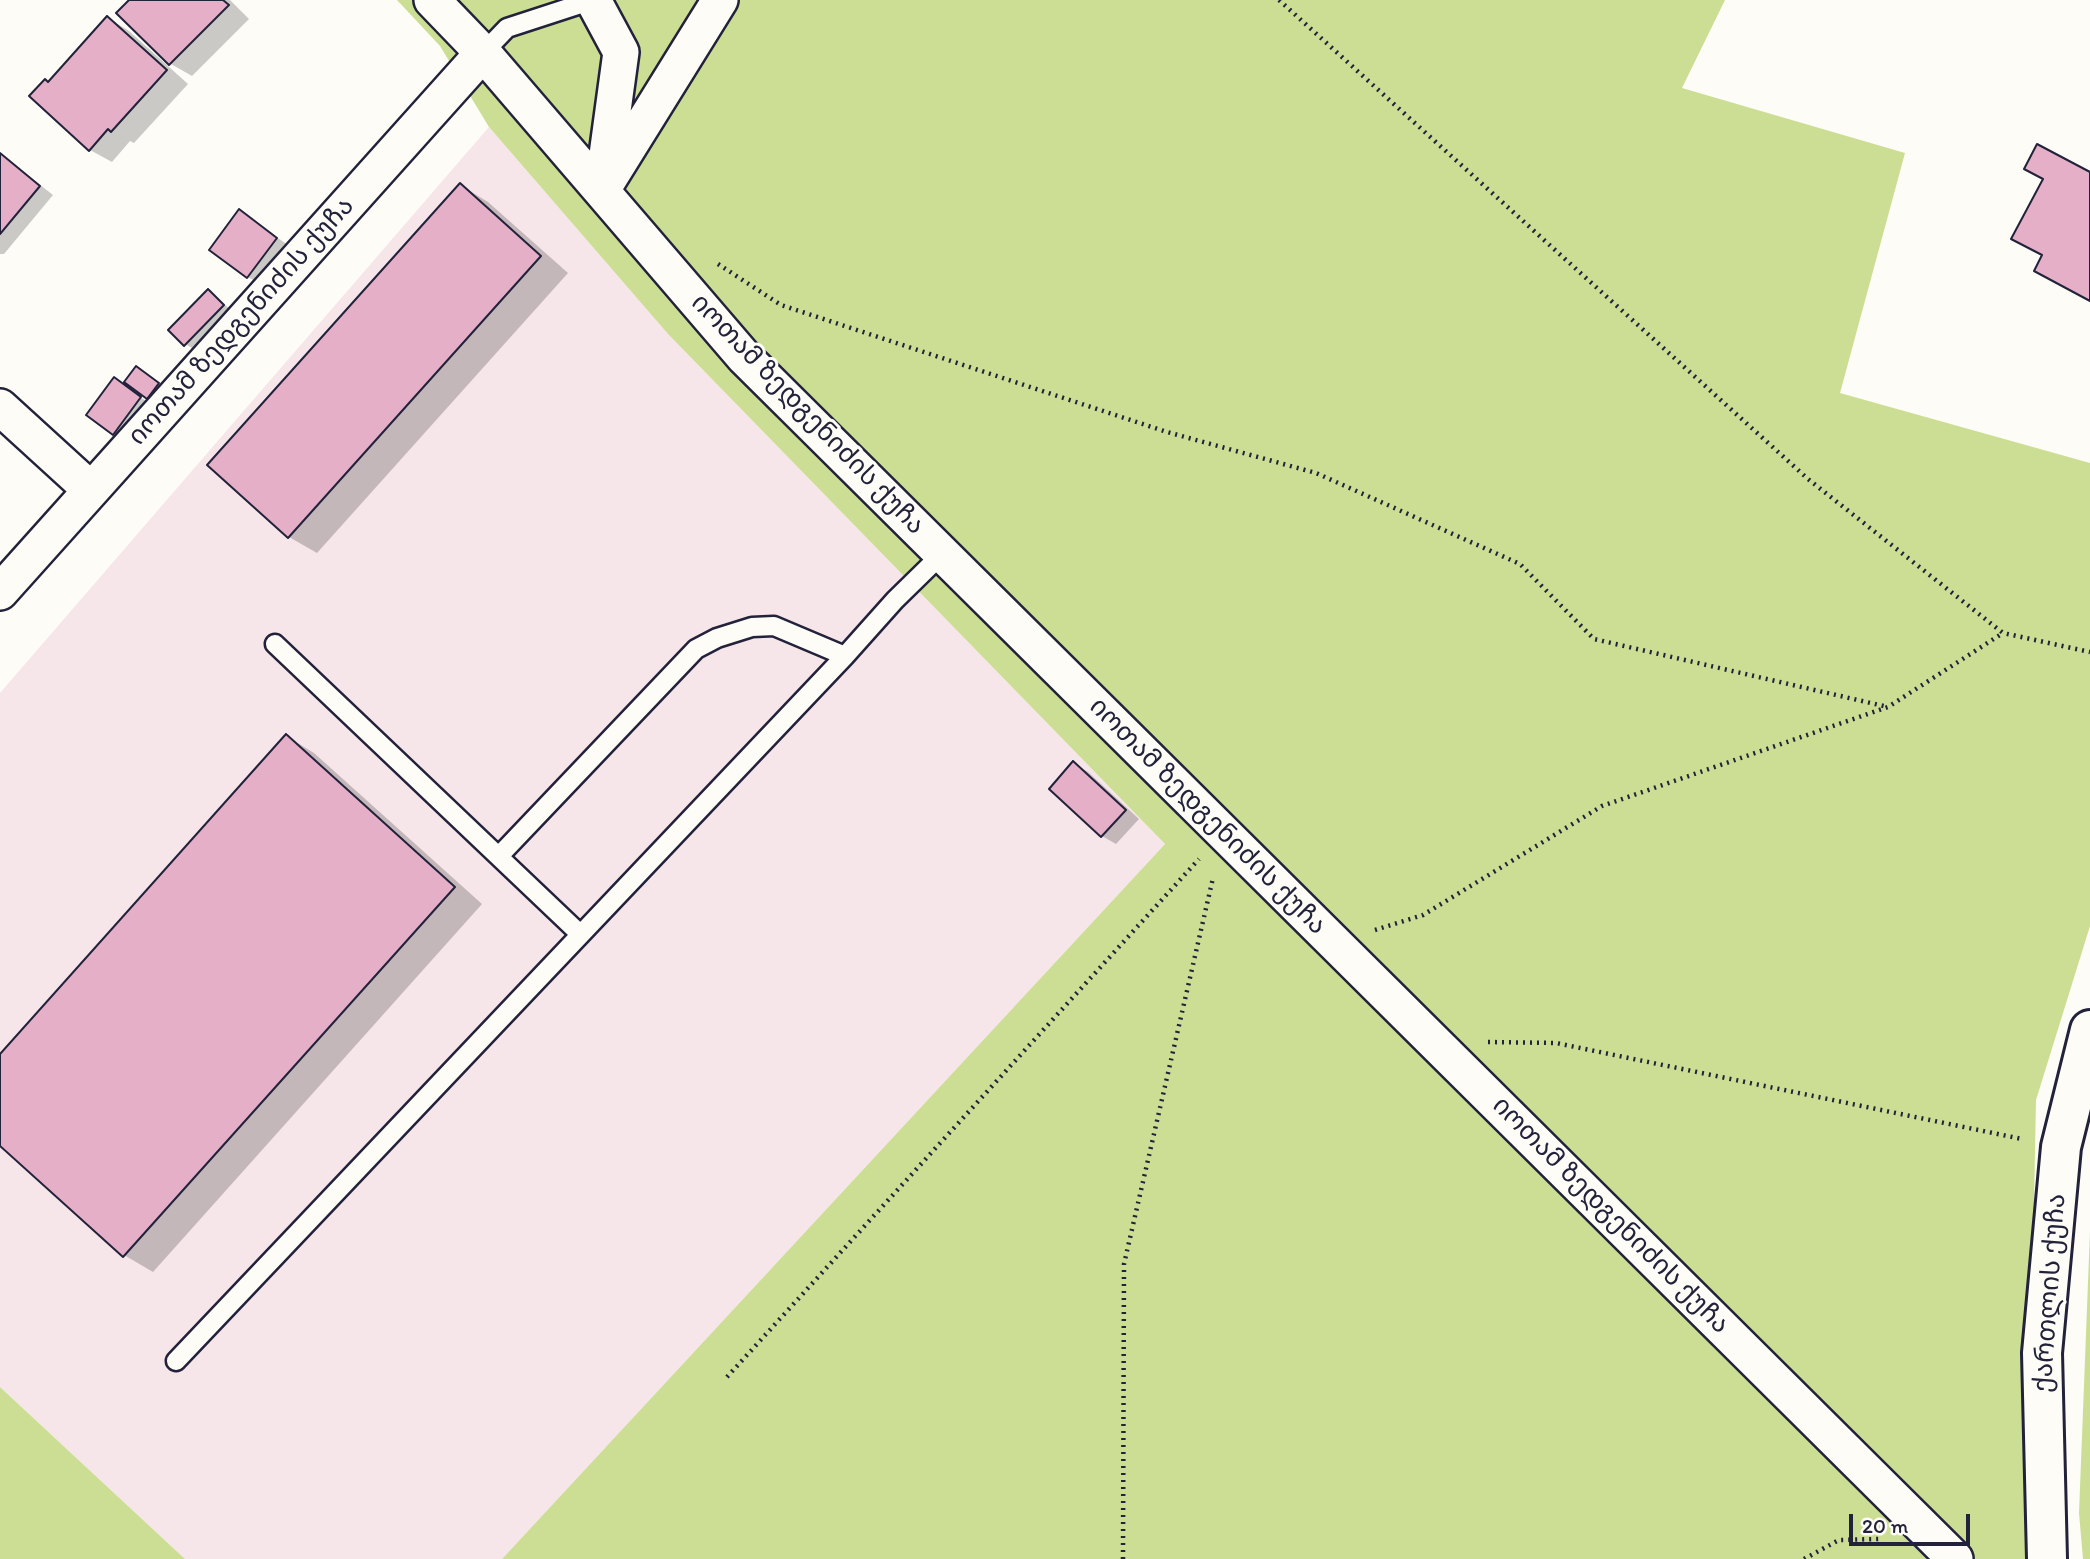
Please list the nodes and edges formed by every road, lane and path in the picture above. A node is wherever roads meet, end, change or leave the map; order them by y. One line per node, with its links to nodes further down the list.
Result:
1 (432, 0): 5 (street, იოთამ ზედგენიძის ქუჩა)
2 (593, 0): 5 (lane); 6 (street)
3 (720, 0): 6 (street)
4 (1279, 0): 12 (path)
5 (483, 53): 6 (street, იოთამ ზედგენიძის ქუჩა); 9 (street, იოთამ ზედგენიძის ქუჩა)
6 (602, 190): 10 (street, იოთამ ზედგენიძის ქუჩა)
7 (714, 262): 16 (path)
8 (0, 407): 9 (street)
9 (91, 490): 11 (street, იოთამ ზედგენიძის ქუჩა)
10 (942, 554): 15 (lane); 17 (street, იოთამ ზედგენიძის ქუჩა)
11 (0, 592)
12 (2003, 633): 14 (path); 16 (path)
13 (275, 643): 18 (lane)
14 (2090, 652)
15 (845, 656): 18 (lane); 19 (lane)
16 (1888, 707): 20 (path)
17 (1223, 832): 20 (street, იოთამ ზედგენიძის ქუჩა); 25 (path); 27 (path)
18 (499, 856): 19 (lane)
19 (580, 934): 24 (lane)
20 (1334, 942): 22 (street, იოთამ ზედგენიძის ქუჩა)
21 (2090, 1030): 23 (street, ქართლის ქუჩა)
22 (1434, 1041): 23 (path); 26 (street, იოთამ ზედგენიძის ქუჩა)
23 (2061, 1147): 29 (street, ქართლის ქუჩა)
24 (176, 1361)
25 (727, 1377)
26 (1946, 1548): 28 (path)
27 (1124, 1559)
28 (1804, 1559)
29 (2047, 1559)

